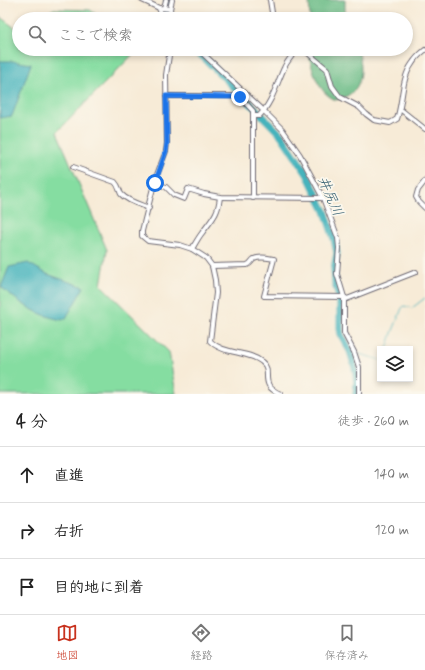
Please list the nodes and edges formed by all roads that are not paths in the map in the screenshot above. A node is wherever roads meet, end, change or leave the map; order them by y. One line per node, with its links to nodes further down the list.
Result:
1 (142, 0): 5 (street)
2 (166, 0): 5 (street)
3 (172, 0): 5 (street)
4 (270, 0): 8 (street)
5 (165, 8): 6 (street); 7 (street)
6 (165, 12)
7 (168, 12)
8 (272, 12)
9 (425, 50): 15 (street)
10 (169, 56): 14 (street)
11 (206, 56): 16 (street)
12 (292, 56): 16 (street)
13 (311, 56): 15 (street)
14 (166, 96): 17 (street); 21 (street)
15 (400, 109): 18 (street)
16 (264, 110): 17 (street); 24 (street)
17 (253, 116): 23 (street)
18 (425, 129)
19 (73, 167): 25 (street)
20 (425, 181): 26 (street)
21 (155, 183): 22 (street); 25 (street)
22 (220, 197): 23 (street); 27 (street)
23 (253, 198): 24 (street)
24 (323, 198): 30 (street)
25 (149, 208): 27 (street)
26 (425, 208)
27 (192, 249): 28 (street)
28 (212, 266): 30 (street); 31 (street)
29 (416, 272): 30 (street)
30 (344, 297): 32 (street)
31 (279, 394)
32 (359, 394)

